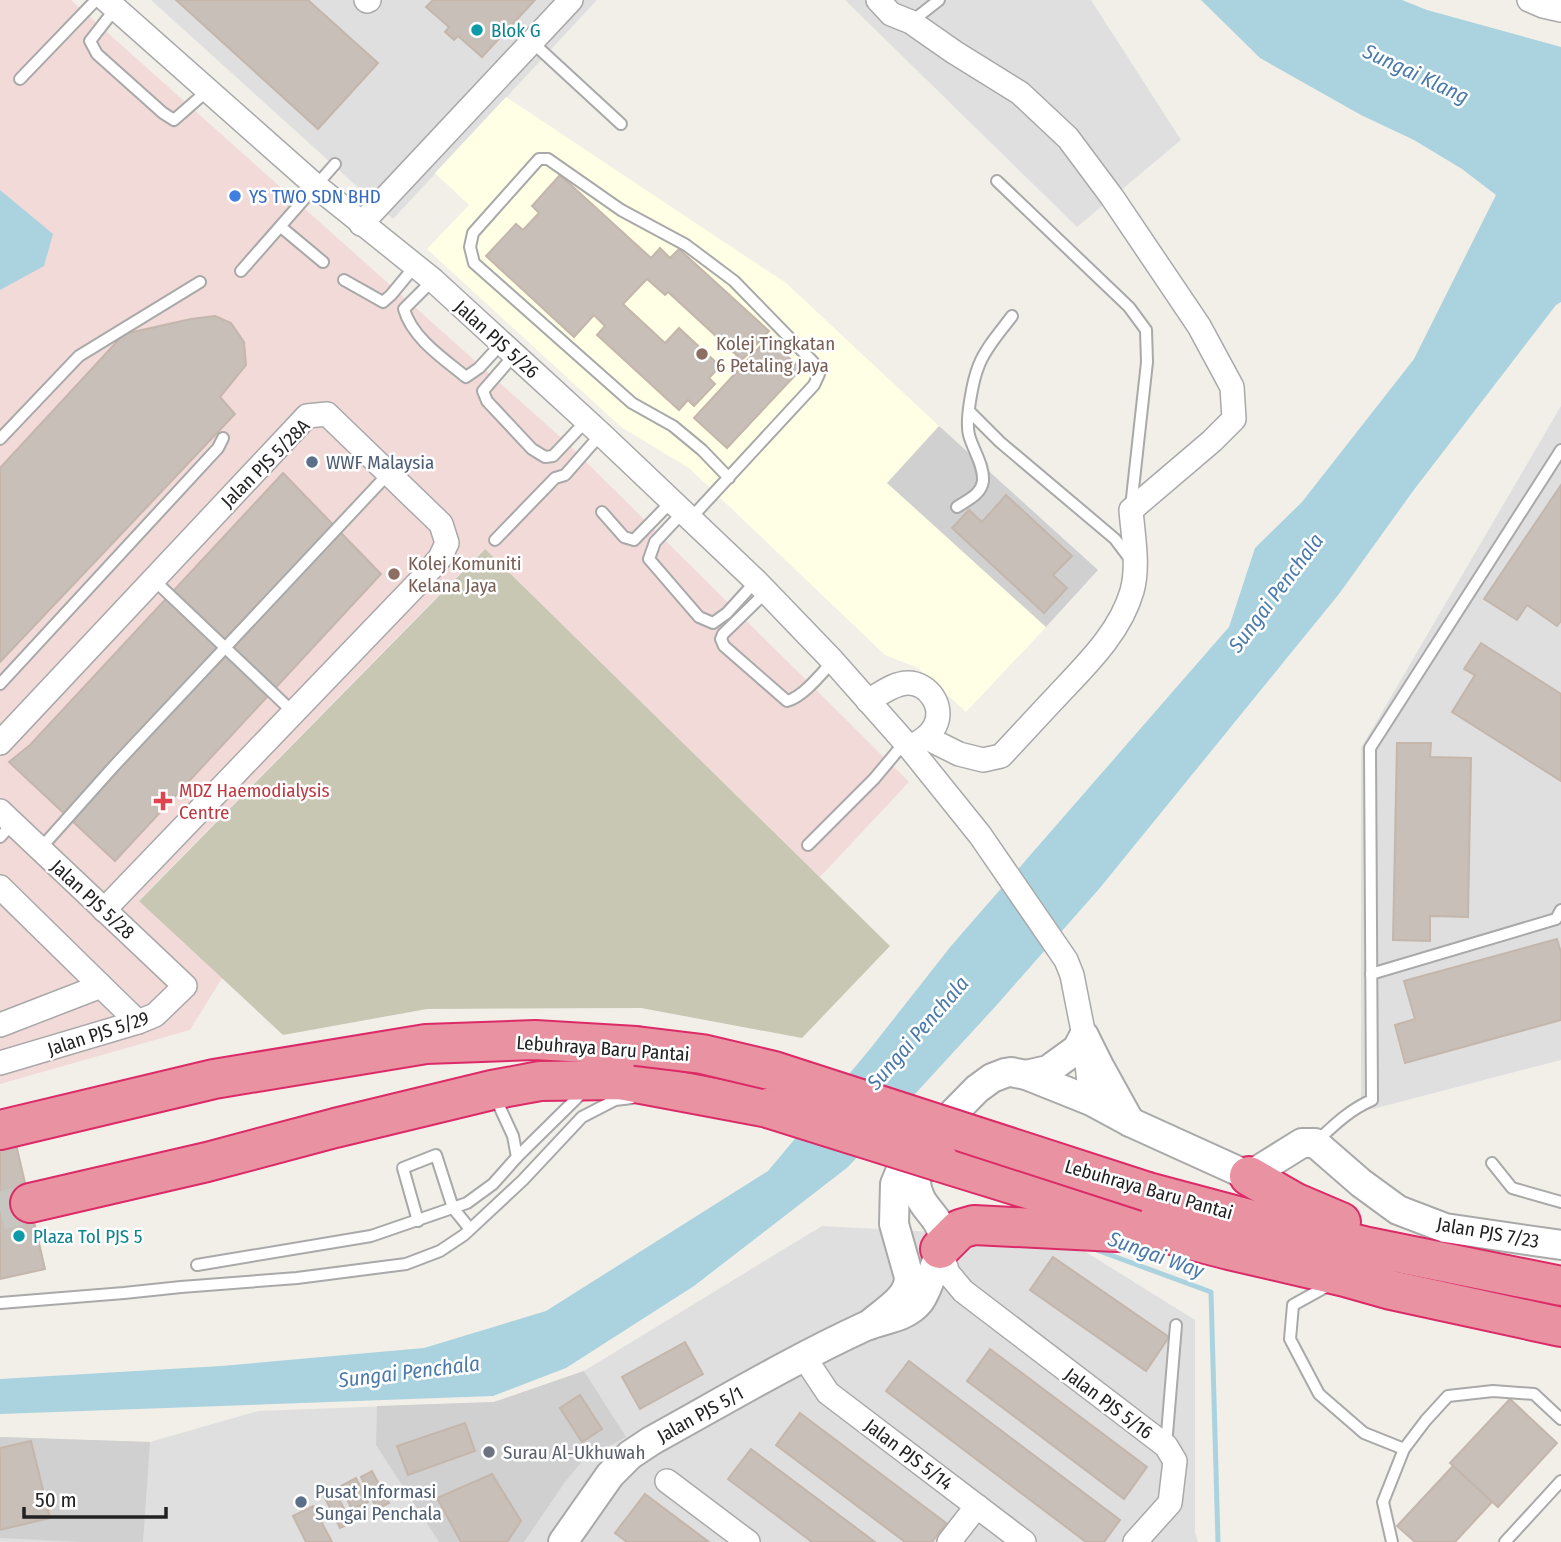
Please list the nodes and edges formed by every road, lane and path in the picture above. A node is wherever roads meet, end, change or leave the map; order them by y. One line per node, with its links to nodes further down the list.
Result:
1 (571, 0): 8 (street)
2 (878, 0): 7 (street)
3 (939, 0): 7 (lane)
4 (1529, 0): 6 (street)
5 (106, 3): 9 (lane); 10 (street, Jalan PJS 5/26); 10 (lane)
6 (1561, 9)
7 (911, 23): 34 (street)
8 (532, 42): 11 (lane); 15 (street)
9 (20, 79)
10 (207, 91): 14 (street, Jalan PJS 5/26)
11 (621, 124)
12 (335, 164): 14 (lane)
13 (997, 181): 34 (lane)
14 (316, 186): 15 (street, Jalan PJS 5/26); 16 (lane)
15 (361, 223): 18 (street, Jalan PJS 5/26)
16 (281, 227): 17 (lane); 19 (lane)
17 (323, 262)
18 (415, 266): 20 (lane); 21 (street, Jalan PJS 5/26)
19 (241, 271)
20 (344, 280)
21 (433, 280): 24 (street, Jalan PJS 5/26); 24 (lane)
22 (200, 282): 28 (lane)
23 (1012, 316): 25 (lane)
24 (508, 349): 26 (street, Jalan PJS 5/26); 26 (lane)
25 (969, 411): 32 (lane); 37 (lane)
26 (594, 427): 33 (street, Jalan PJS 5/26); 36 (lane)
27 (223, 438): 42 (lane)
28 (0, 439)
29 (1561, 450): 53 (lane)
30 (388, 473): 38 (street, Jalan PJS 5/28A); 40 (lane); 44 (street, Jalan PJS 5/28A)
31 (729, 478): 31 (lane); 33 (lane)
32 (957, 507)
33 (682, 510): 35 (lane); 39 (street, Jalan PJS 5/26); 39 (lane)
34 (1131, 510): 37 (street)
35 (602, 512)
36 (495, 540)
37 (1135, 564): 46 (street)
38 (154, 580): 40 (lane); 45 (street, Jalan PJS 5/28A)
39 (761, 586): 41 (street, Jalan PJS 5/26); 41 (lane)
40 (226, 648): 44 (lane); 49 (lane)
41 (833, 661): 43 (street, Jalan PJS 5/26)
42 (0, 684)
43 (868, 701): 46 (street, Jalan PJS 5/26); 46 (street)
44 (294, 713): 51 (street, Jalan PJS 5/28A)
45 (0, 743)
46 (914, 743): 48 (lane); 58 (street, Jalan PJS 5/26)
47 (4, 824): 49 (street, Jalan PJS 5/28)
48 (808, 845)
49 (40, 849): 51 (street, Jalan PJS 5/28)
50 (0, 887): 54 (street)
51 (104, 910): 55 (street, Jalan PJS 5/28)
52 (1561, 910): 53 (lane)
53 (1371, 974): 67 (lane)
54 (101, 986): 56 (street); 57 (street)
55 (185, 986): 56 (street, Jalan PJS 5/29)
56 (138, 1022): 59 (street, Jalan PJS 5/29)
57 (0, 1024)
58 (1084, 1036): 60 (street); 63 (street, Jalan PJS 5/26); 65 (street)
59 (0, 1063)
60 (1026, 1075): 63 (street); 68 (street, Jalan PJS 5/1)
61 (595, 1080): 62 (highway, Lebuhraya Baru Pantai); 64 (highway, Lebuhraya Baru Pantai); 69 (lane)
62 (492, 1090): 69 (lane); 73 (highway, Lebuhraya Baru Pantai)
63 (1091, 1101): 65 (street)
64 (764, 1107): 76 (highway, Lebuhraya Baru Pantai, bridge); 77 (lane)
65 (1130, 1122): 71 (street)
66 (0, 1130): 81 (highway, Lebuhraya Baru Pantai, bridge)
67 (1315, 1143): 71 (street); 79 (street, Jalan PJS 7/23)
68 (917, 1150): 78 (street, Jalan PJS 5/1); 80 (street)
69 (517, 1157): 74 (lane)
70 (1492, 1163): 72 (lane)
71 (1249, 1176): 81 (highway)
72 (1561, 1202)
73 (30, 1203)
74 (453, 1208): 75 (lane); 75 (lane); 77 (lane)
75 (418, 1221): 82 (lane)
76 (1102, 1223): 80 (highway); 81 (highway, Lebuhraya Baru Pantai)
77 (470, 1229): 86 (lane)
78 (896, 1236): 80 (street); 87 (street, Jalan PJS 5/1)
79 (1561, 1245)
80 (940, 1249): 84 (street, Jalan PJS 5/16); 85 (street)
81 (1355, 1261): 83 (highway, Lebuhraya Baru Pantai); 89 (highway, Lebuhraya Baru Pantai); 93 (lane)
82 (197, 1265)
83 (1561, 1286)
84 (963, 1291): 85 (street); 92 (street, Jalan PJS 5/16)
85 (919, 1302): 87 (street, Jalan PJS 5/1)
86 (0, 1303)
87 (869, 1325): 90 (street, Jalan PJS 5/1)
88 (1176, 1325): 92 (lane)
89 (1561, 1327)
90 (804, 1357): 96 (street, Jalan PJS 5/14); 97 (street, Jalan PJS 5/1)
91 (1561, 1419): 93 (lane)
92 (1166, 1446): 101 (street, Jalan PJS 5/16)
93 (1404, 1449): 102 (lane)
94 (667, 1481): 98 (street)
95 (1561, 1481): 103 (lane)
96 (976, 1506): 99 (street); 100 (street, Jalan PJS 5/14)
97 (563, 1542)
98 (748, 1542)
99 (950, 1542)
100 (1024, 1542)
101 (1135, 1542)
102 (1392, 1542)
103 (1505, 1542)

